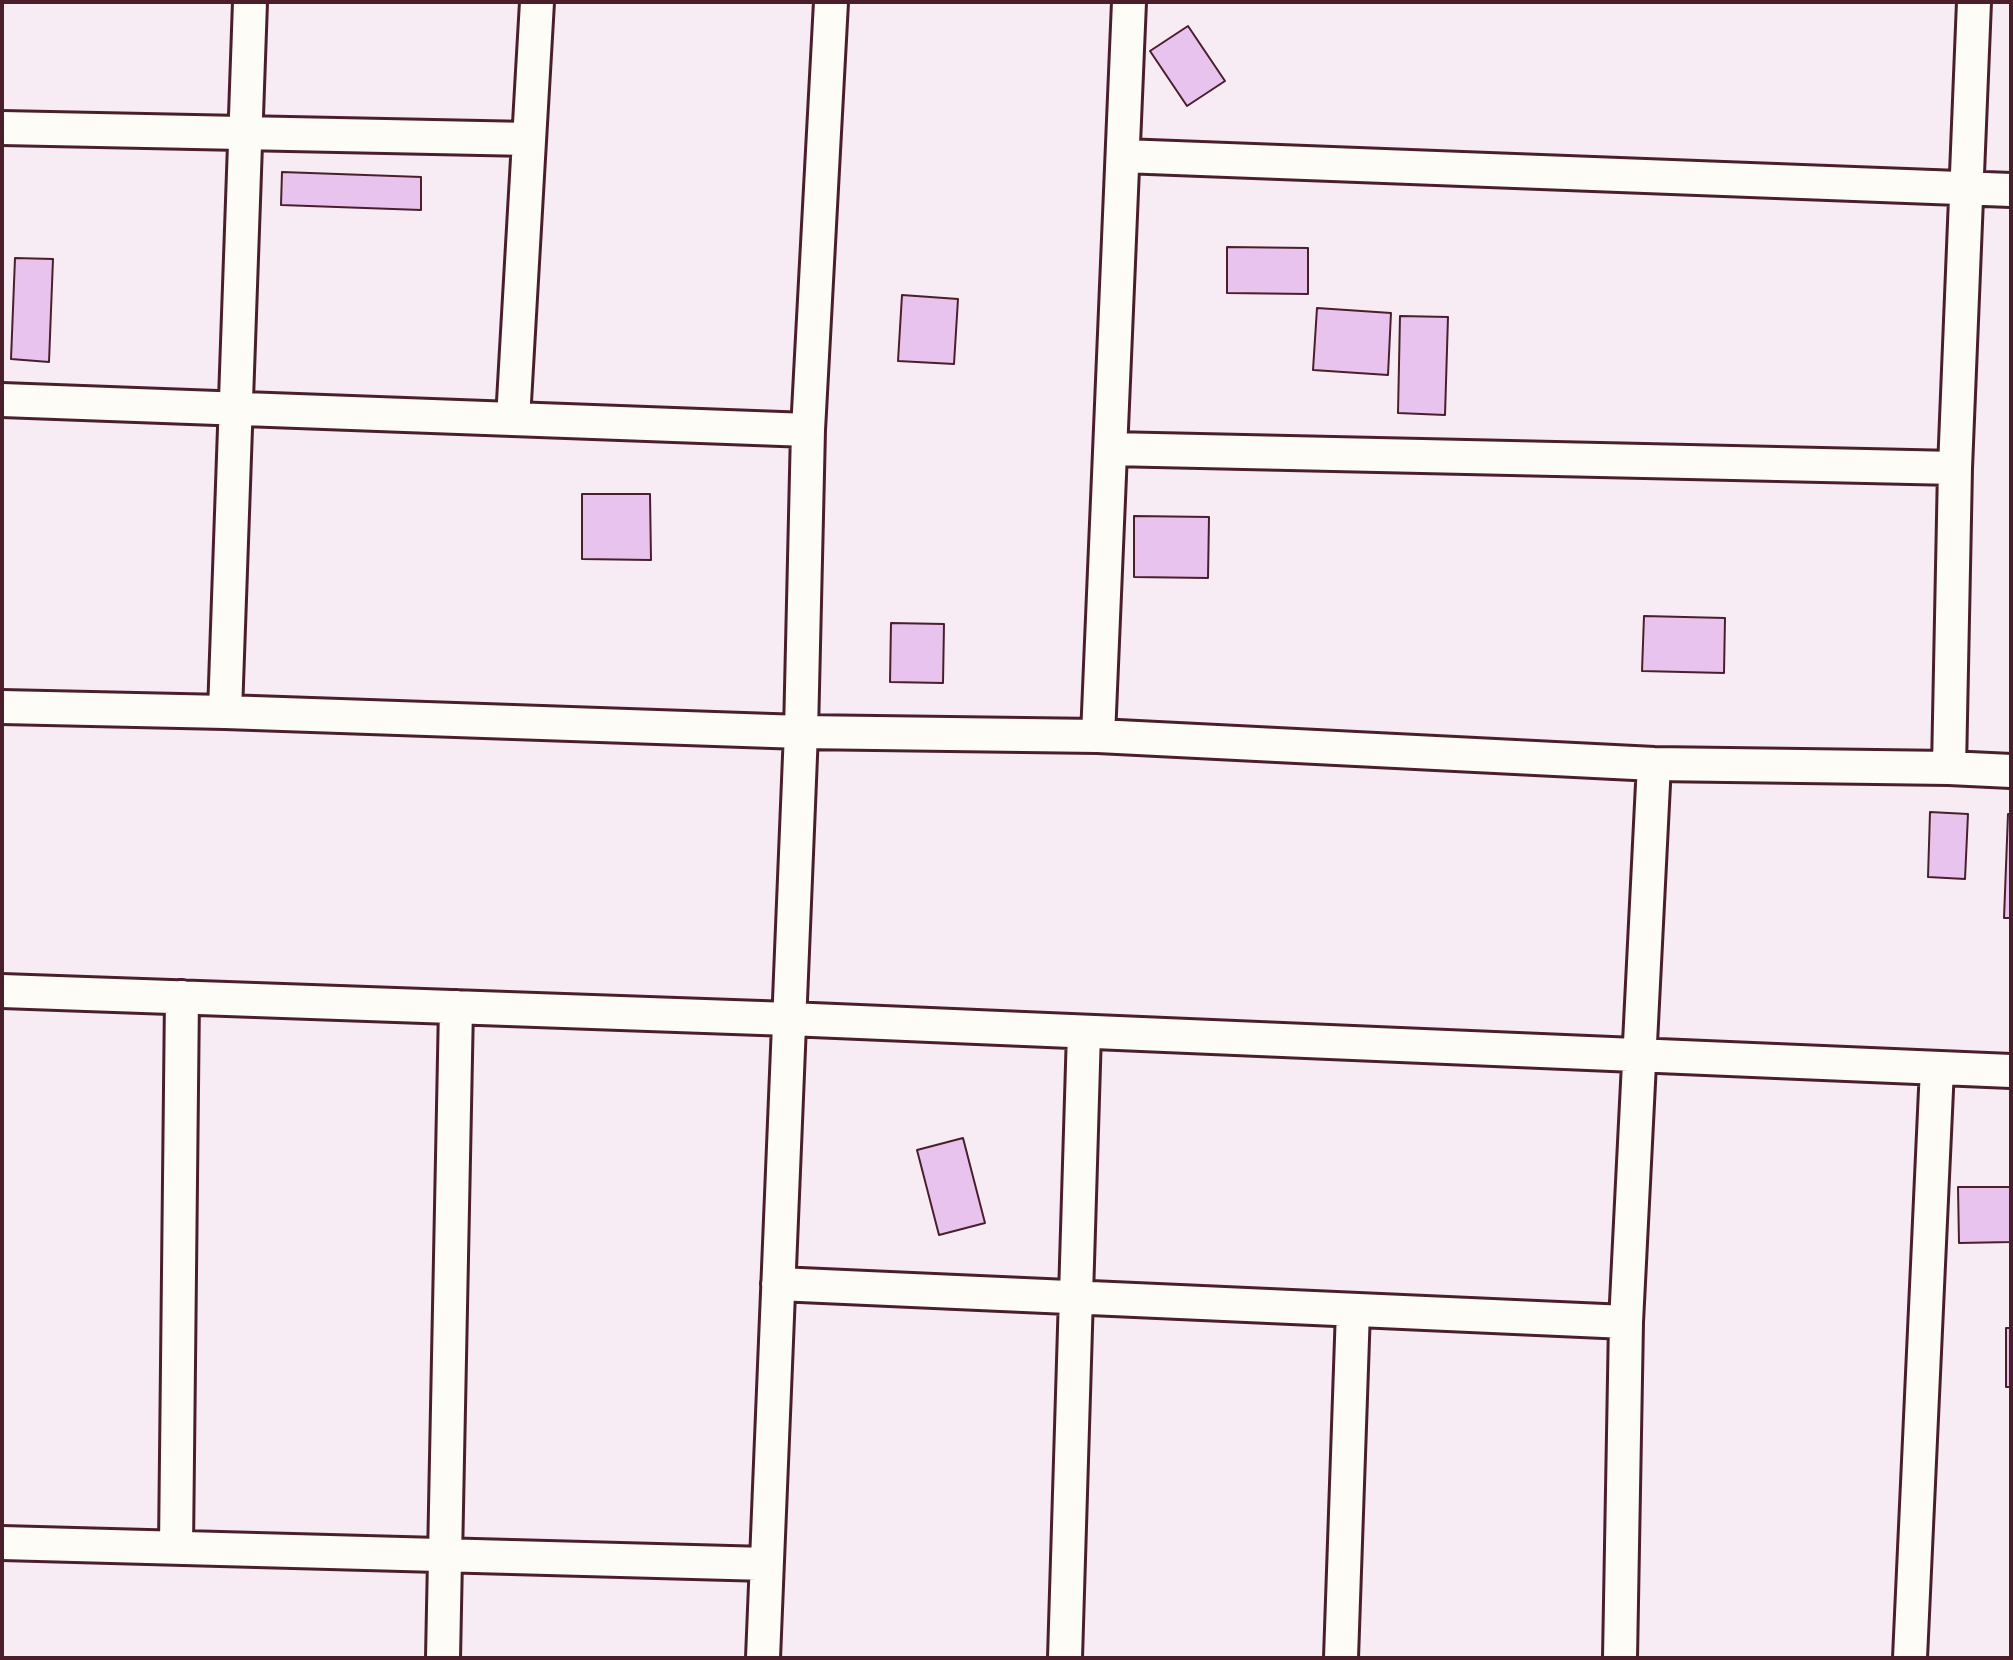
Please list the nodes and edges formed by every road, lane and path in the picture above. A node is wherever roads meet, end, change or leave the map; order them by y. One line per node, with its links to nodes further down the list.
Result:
1 (250, 2): 7 (street)
2 (537, 2): 8 (street)
3 (831, 2): 15 (street)
4 (1129, 2): 9 (street)
5 (1974, 2): 10 (street)
6 (2, 128): 7 (street)
7 (246, 135): 8 (street); 13 (street)
8 (529, 139): 14 (street)
9 (1123, 156): 10 (street); 16 (street)
10 (1967, 189): 11 (street); 17 (street)
11 (2011, 190)
12 (2, 400): 13 (street)
13 (237, 409): 14 (street); 19 (street)
14 (513, 419): 15 (street)
15 (808, 430): 20 (street)
16 (1111, 449): 17 (street); 21 (street)
17 (1955, 468): 23 (street)
18 (2, 707): 19 (street)
19 (225, 712): 20 (street)
20 (801, 732): 21 (street); 28 (street)
21 (1098, 736): 22 (street)
22 (1654, 764): 23 (street); 30 (street)
23 (1949, 768): 24 (street)
24 (2011, 771)
25 (2, 991): 26 (street)
26 (182, 997): 27 (street); 38 (street)
27 (456, 1007): 28 (street); 39 (street)
28 (789, 1019): 29 (street); 33 (street)
29 (1084, 1032): 30 (street); 34 (street)
30 (1641, 1054): 31 (street); 36 (street)
31 (1937, 1068): 32 (street); 46 (street)
32 (2011, 1071)
33 (778, 1284): 34 (street); 40 (street)
34 (1075, 1298): 35 (street); 43 (street)
35 (1353, 1310): 36 (street); 44 (street)
36 (1626, 1322): 45 (street)
37 (2, 1543): 38 (street)
38 (176, 1547): 39 (street)
39 (445, 1555): 40 (street); 41 (street)
40 (766, 1564): 42 (street)
41 (443, 1658)
42 (763, 1658)
43 (1065, 1658)
44 (1341, 1658)
45 (1620, 1658)
46 (1910, 1658)

